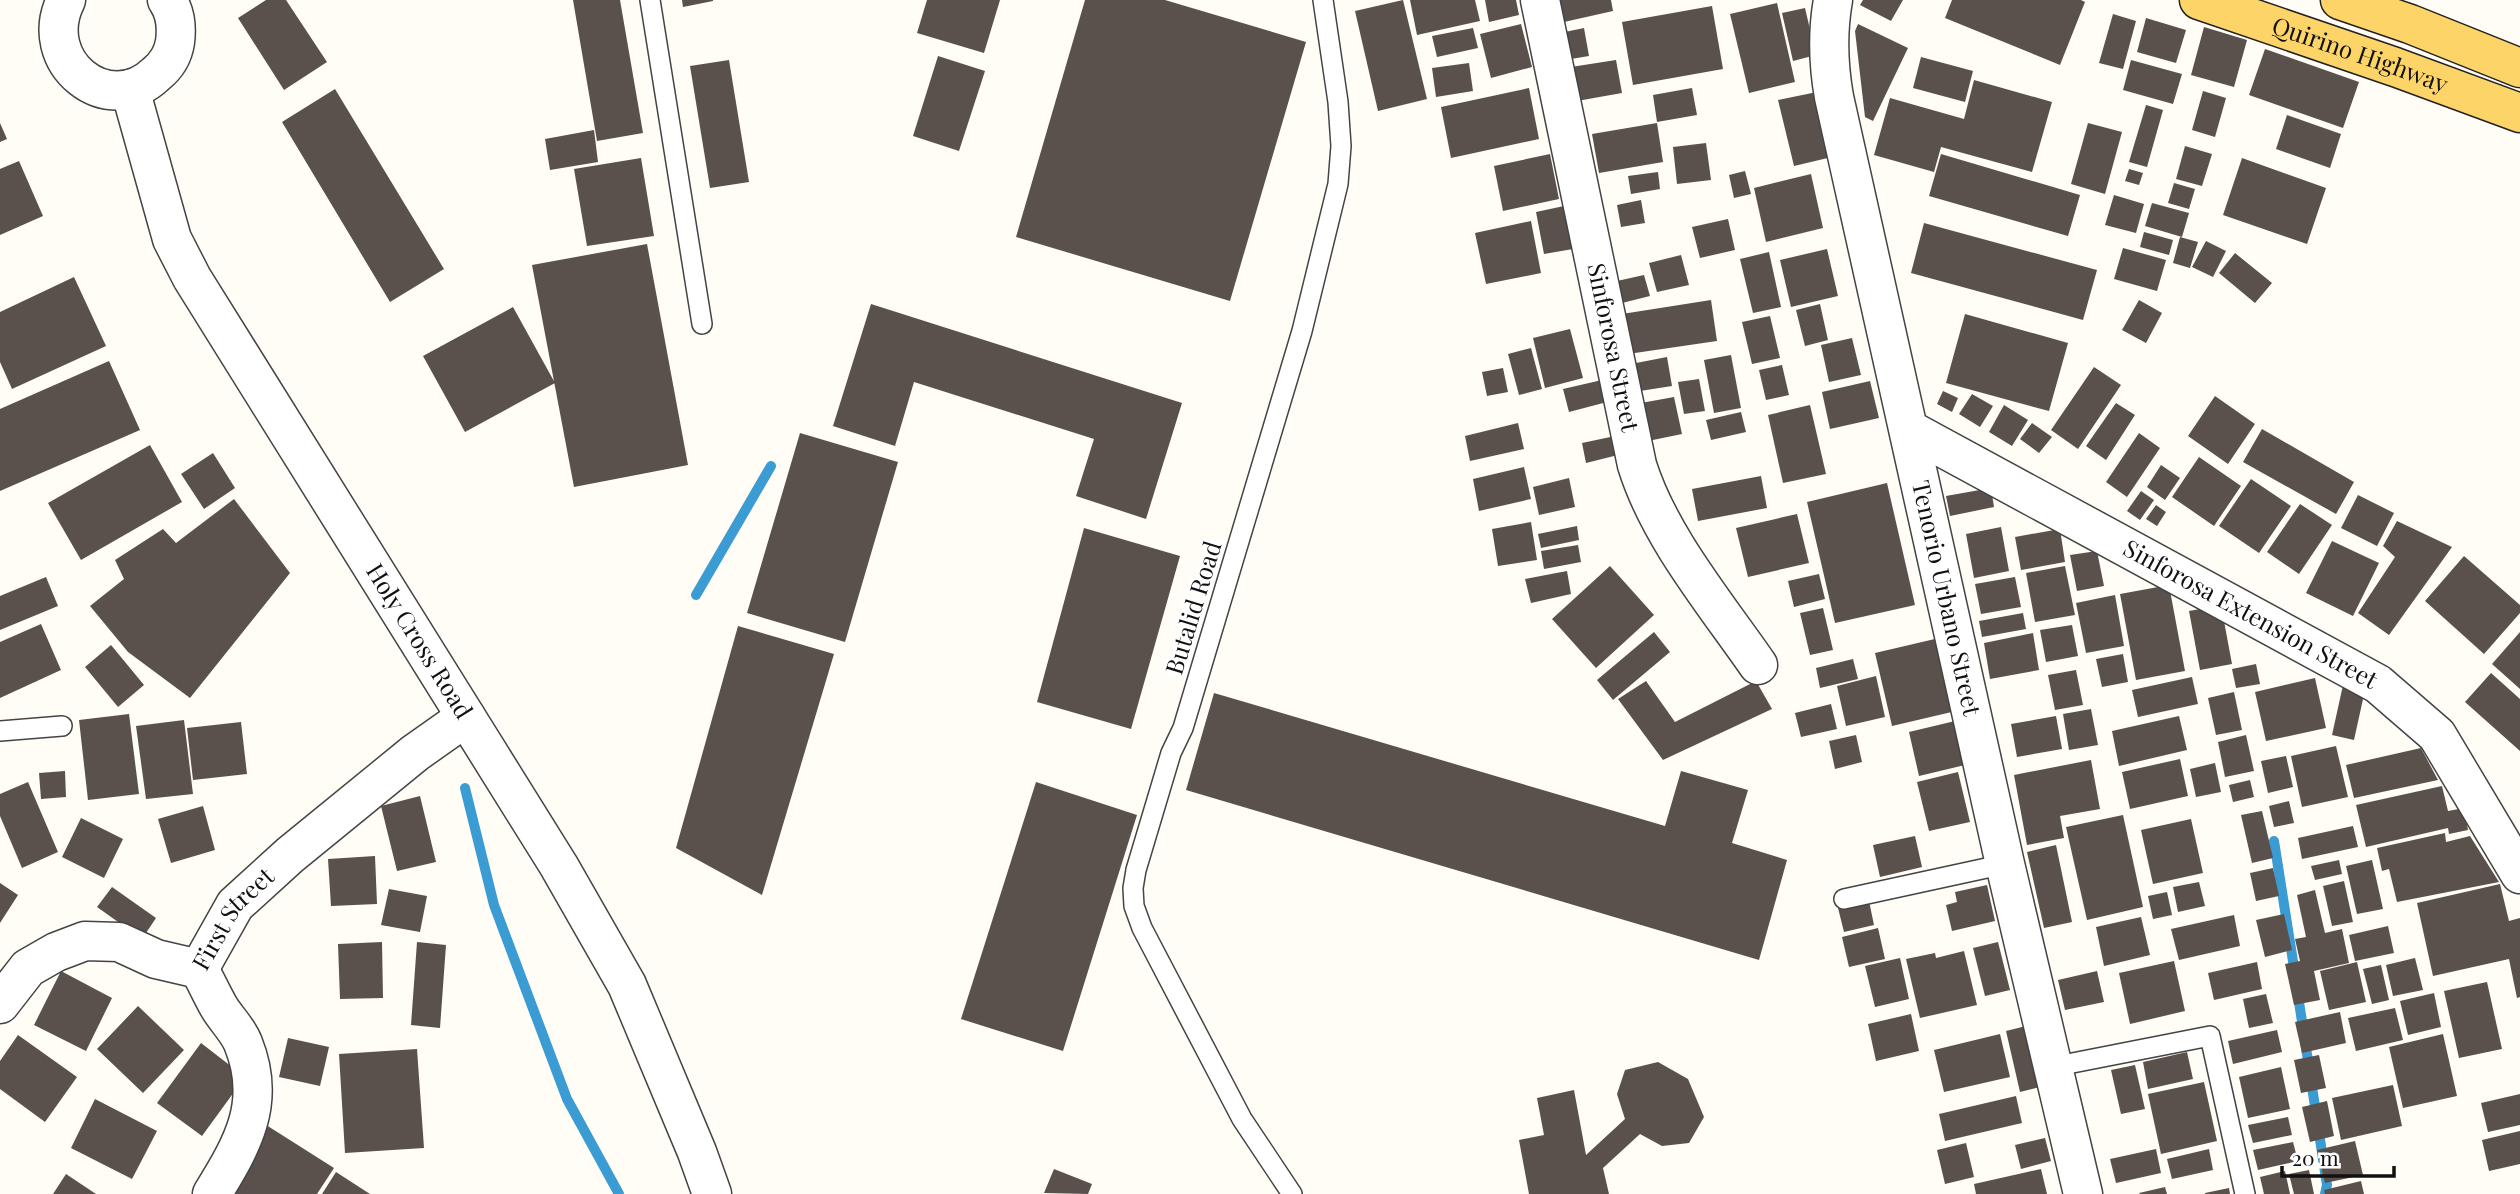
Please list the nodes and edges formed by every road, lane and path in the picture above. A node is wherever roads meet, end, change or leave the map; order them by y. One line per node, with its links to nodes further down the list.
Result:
1 (66, 0): 11 (street)
2 (167, 0): 11 (street)
3 (650, 0): 13 (lane)
4 (1323, 0): 27 (lane, Butalid Road)
5 (1540, 0): 15 (street, Sinforosa Street)
6 (1833, 0): 14 (street, Tenorio Urbano Street)
7 (2199, 0): 9 (main road, Quirino Highway)
8 (2351, 4): 9 (main road); 10 (main road, Quirino Highway)
9 (2346, 50): 12 (main road, Quirino Highway)
10 (2520, 68)
11 (130, 89): 16 (street, Holy Cross Road)
12 (2520, 113)
13 (702, 324)
14 (1910, 430): 19 (street, Tenorio Urbano Street); 20 (street, Sinforosa Extension Street)
15 (1758, 665)
16 (466, 717): 22 (street, First Street); 26 (street, Holy Cross Road)
17 (62, 726): 18 (lane)
18 (0, 731)
19 (2005, 864): 21 (lane); 24 (street, Tenorio Urbano Street)
20 (2520, 874)
21 (1844, 899)
22 (199, 969): 23 (street); 25 (street, First Street)
23 (0, 1004)
24 (2052, 1067): 28 (street, Tenorio Urbano Street); 29 (lane)
25 (212, 1194)
26 (712, 1194)
27 (1292, 1194)
28 (2083, 1194)
29 (2245, 1194)

